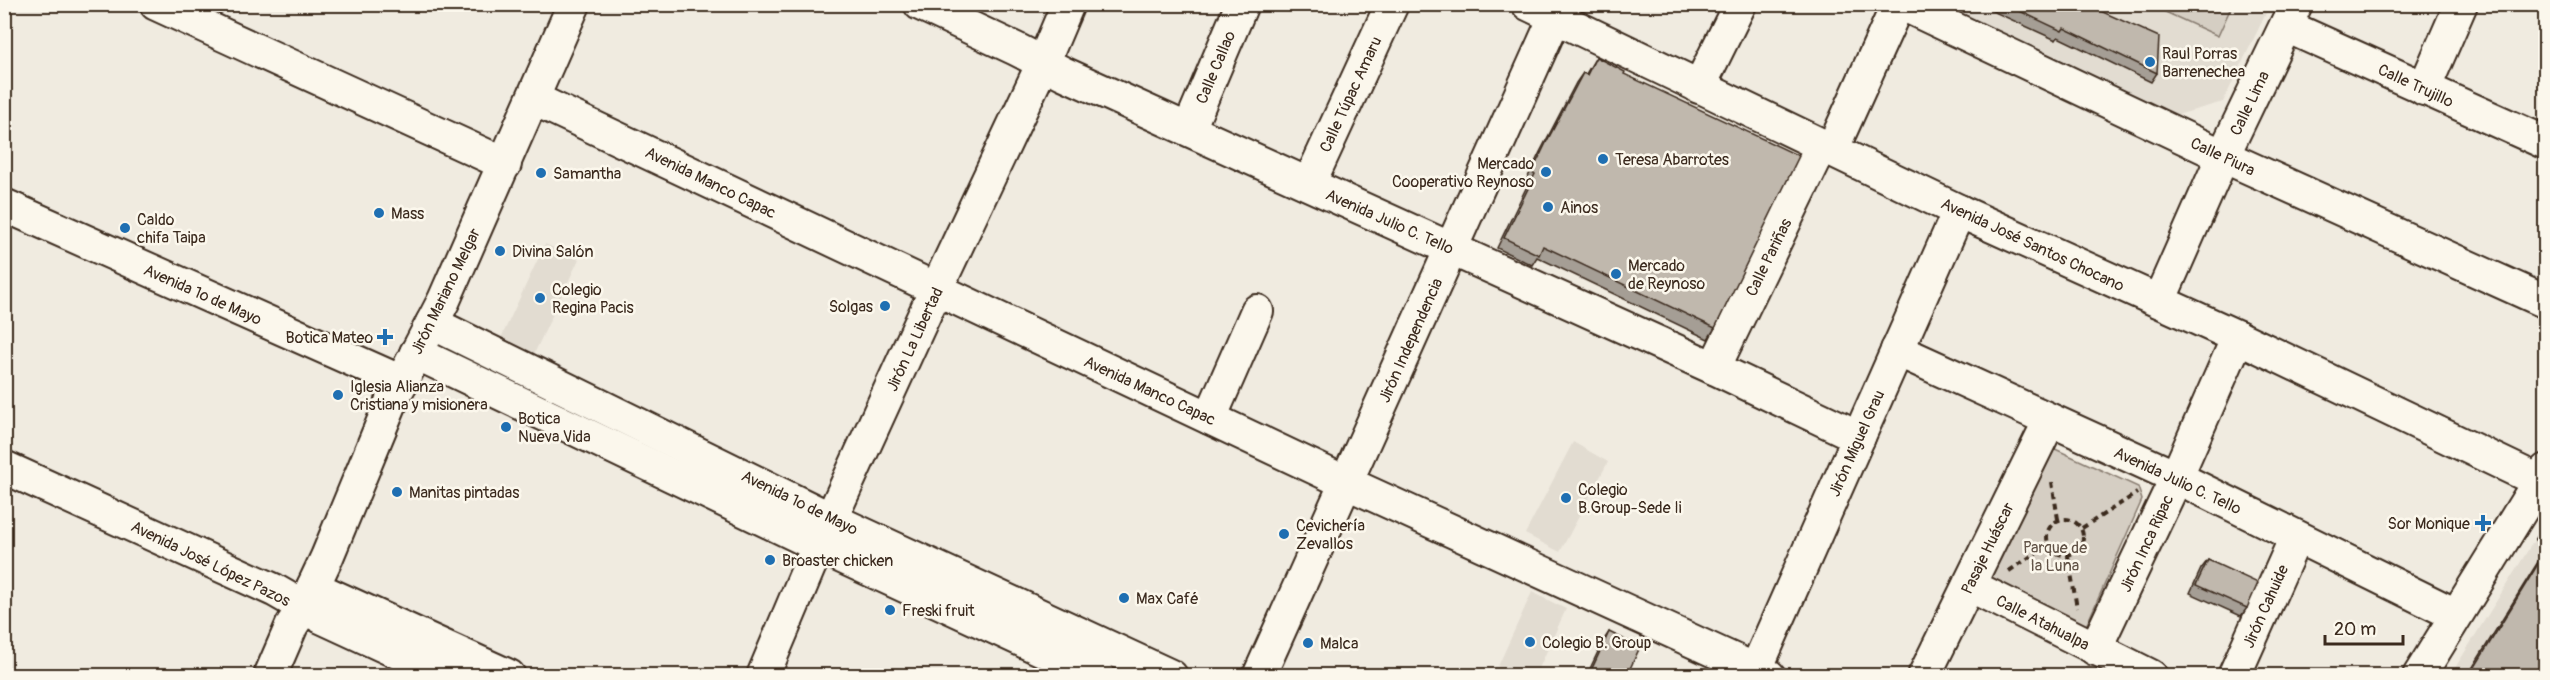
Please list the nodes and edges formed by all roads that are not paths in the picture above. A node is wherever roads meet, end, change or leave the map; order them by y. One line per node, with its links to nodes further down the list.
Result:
1 (156, 4): 20 (street)
2 (574, 4): 15 (street, Jirón Mariano Melgar)
3 (920, 4): 12 (street, Avenida Julio C. Tello)
4 (1068, 4): 12 (street, Jirón La Libertad)
5 (1242, 4): 16 (street, Calle Callao)
6 (1392, 4): 21 (street, Calle Túpac Amaru)
7 (1740, 4): 13 (street)
8 (1900, 4): 18 (street, Calle Pariñas); 19 (street, Calle Piura)
9 (2461, 4): 14 (street)
10 (1548, 9): 13 (street, Avenida José Santos Chocano); 24 (street, Jirón Independencia)
11 (2291, 15): 14 (street, Calle Trujillo); 19 (street, Calle Lima)
12 (1043, 63): 16 (street, Avenida Julio C. Tello); 25 (street, Jirón La Libertad)
13 (1699, 87): 18 (street, Avenida José Santos Chocano)
14 (2424, 89): 17 (street, Calle Trujillo)
15 (534, 99): 20 (street, Jirón Mariano Melgar); 25 (street, Avenida Manco Capac)
16 (1189, 129): 21 (street, Avenida Julio C. Tello)
17 (2546, 143)
18 (1827, 148): 23 (street, Avenida José Santos Chocano); 33 (street, Calle Pariñas)
19 (2223, 156): 26 (street, Calle Lima); 27 (street, Calle Piura)
20 (505, 164): 29 (street, Jirón Mariano Melgar)
21 (1309, 184): 24 (street, Avenida Julio C. Tello)
22 (4, 205): 34 (street, Avenida 1º de Mayo)
23 (1959, 211): 26 (street, Avenida José Santos Chocano); 31 (street, Jirón Miguel Grau)
24 (1451, 248): 33 (street, Avenida Julio C. Tello); 40 (street, Jirón Independencia)
25 (936, 290): 35 (street, Avenida Manco Capac); 42 (street, Jirón La Libertad)
26 (2159, 301): 30 (street, Avenida José Santos Chocano)
27 (2546, 302)
28 (1257, 311): 35 (street)
29 (432, 323): 32 (street, Jirón Mariano Melgar); 42 (street, Avenida 1º de Mayo)
30 (2238, 337): 39 (street, Avenida José Santos Chocano); 41 (street, Jirón Inca Ripac)
31 (1897, 350): 36 (street, Avenida Julio C. Tello); 37 (street, Jirón Miguel Grau)
32 (416, 353): 34 (street, Jirón Mariano Melgar); 42 (street, Avenida 1º de Mayo)
33 (1714, 368): 37 (street, Avenida Julio C. Tello)
34 (402, 381): 45 (street, Jirón Mariano Melgar)
35 (1210, 418): 40 (street, Avenida Manco Capac)
36 (2050, 420): 41 (street, Avenida Julio C. Tello); 44 (street, Pasaje Huáscar)
37 (1859, 437): 48 (street, Jirón Miguel Grau)
38 (4, 467): 45 (street, Avenida José López Pazos)
39 (2542, 475): 46 (street)
40 (1346, 482): 48 (street, Avenida Manco Capac); 55 (street, Jirón Independencia)
41 (2174, 483): 43 (street, Avenida Julio C. Tello); 47 (street, Jirón Inca Ripac)
42 (825, 532): 52 (street, Jirón La Libertad); 53 (street, Avenida 1º de Mayo); 54 (street, Avenida 1º de Mayo)
43 (2296, 537): 46 (street, Avenida Julio C. Tello); 58 (street, Jirón Cahuide)
44 (1977, 589): 47 (street, Calle Atahualpa); 56 (street, Pasaje Huáscar)
45 (308, 598): 49 (street, Jirón Mariano Melgar); 50 (street, Avenida José López Pazos); 51 (street, Avenida José López Pazos)
46 (2456, 615): 59 (street)
47 (2090, 646): 57 (street, Calle Atahualpa)
48 (1759, 673)
49 (270, 675)
50 (449, 675)
51 (509, 675)
52 (763, 675)
53 (1099, 675)
54 (1171, 675)
55 (1259, 675)
56 (1924, 675)
57 (2151, 675)
58 (2234, 675)
59 (2419, 675)

